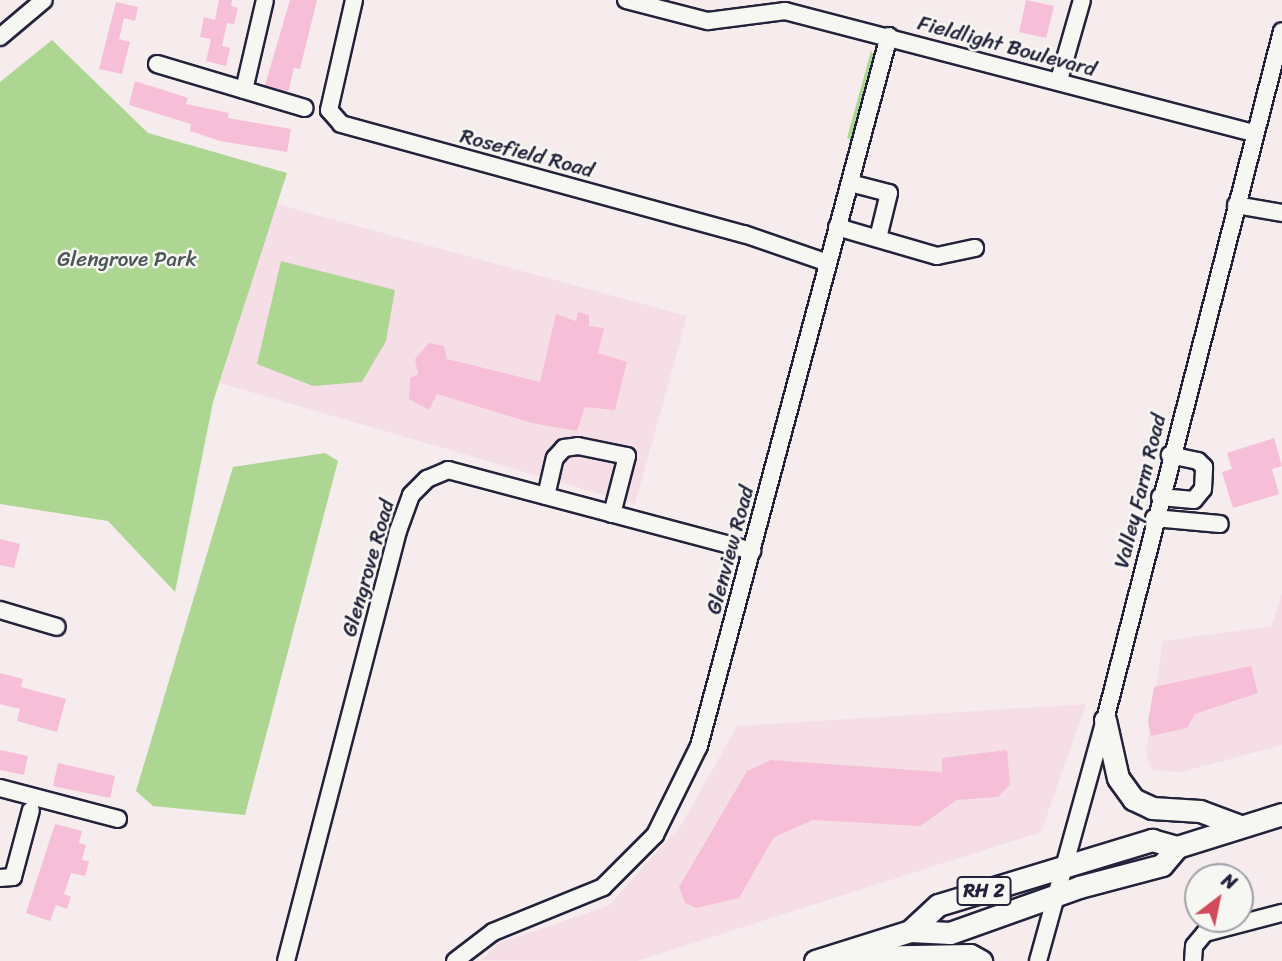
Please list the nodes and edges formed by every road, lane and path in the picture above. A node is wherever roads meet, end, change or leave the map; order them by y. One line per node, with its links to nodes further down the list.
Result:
1 (44, 0): 9 (street)
2 (265, 0): 12 (street)
3 (354, 0): 21 (street, Rosefield Road)
4 (626, 0): 6 (street, Fieldlight Boulevard)
5 (1082, 0): 11 (street)
6 (648, 3): 8 (street, Fieldlight Boulevard)
7 (1282, 31): 14 (street, Valley Farm Road)
8 (889, 36): 11 (street, Fieldlight Boulevard); 15 (street, Glenview Road)
9 (0, 37)
10 (157, 64): 12 (street)
11 (1059, 80): 14 (street, Fieldlight Boulevard)
12 (244, 90): 13 (street)
13 (305, 108)
14 (1254, 133): 16 (street, Valley Farm Road)
15 (850, 183): 18 (street, Glenview Road); 19 (street)
16 (1236, 205): 17 (street); 22 (street, Valley Farm Road)
17 (1282, 213)
18 (837, 226): 19 (street); 21 (street, Glenview Road)
19 (878, 238): 20 (street)
20 (975, 248)
21 (828, 263): 28 (street, Glenview Road)
22 (1170, 455): 24 (street, Valley Farm Road); 24 (street)
23 (546, 496): 25 (street, Glengrove Road); 25 (street); 43 (street, Glengrove Road)
24 (1160, 497): 26 (street, Valley Farm Road)
25 (612, 514): 28 (street, Glengrove Road)
26 (1154, 518): 27 (street); 31 (street, Valley Farm Road)
27 (1220, 524)
28 (752, 551): 44 (street, Glenview Road)
29 (0, 610): 30 (street)
30 (57, 627)
31 (1105, 720): 36 (main road); 38 (street, Valley Farm Road)
32 (0, 788): 35 (street)
33 (31, 810): 39 (street)
34 (1282, 814): 36 (main road, RH 2)
35 (118, 818)
36 (1240, 826): 37 (main road, RH 2)
37 (1177, 847): 38 (main road, RH 2); 40 (main road, RH 2)
38 (1066, 866): 40 (street, Valley Farm Road); 42 (main road, RH 2)
39 (0, 878)
40 (1058, 894): 42 (main road, RH 2); 47 (street, Valley Farm Road)
41 (1282, 913): 48 (street)
42 (910, 931): 45 (main road, RH 2)
43 (286, 961)
44 (455, 961)
45 (816, 961): 46 (main road)
46 (981, 961)
47 (1038, 961)
48 (1193, 961)

